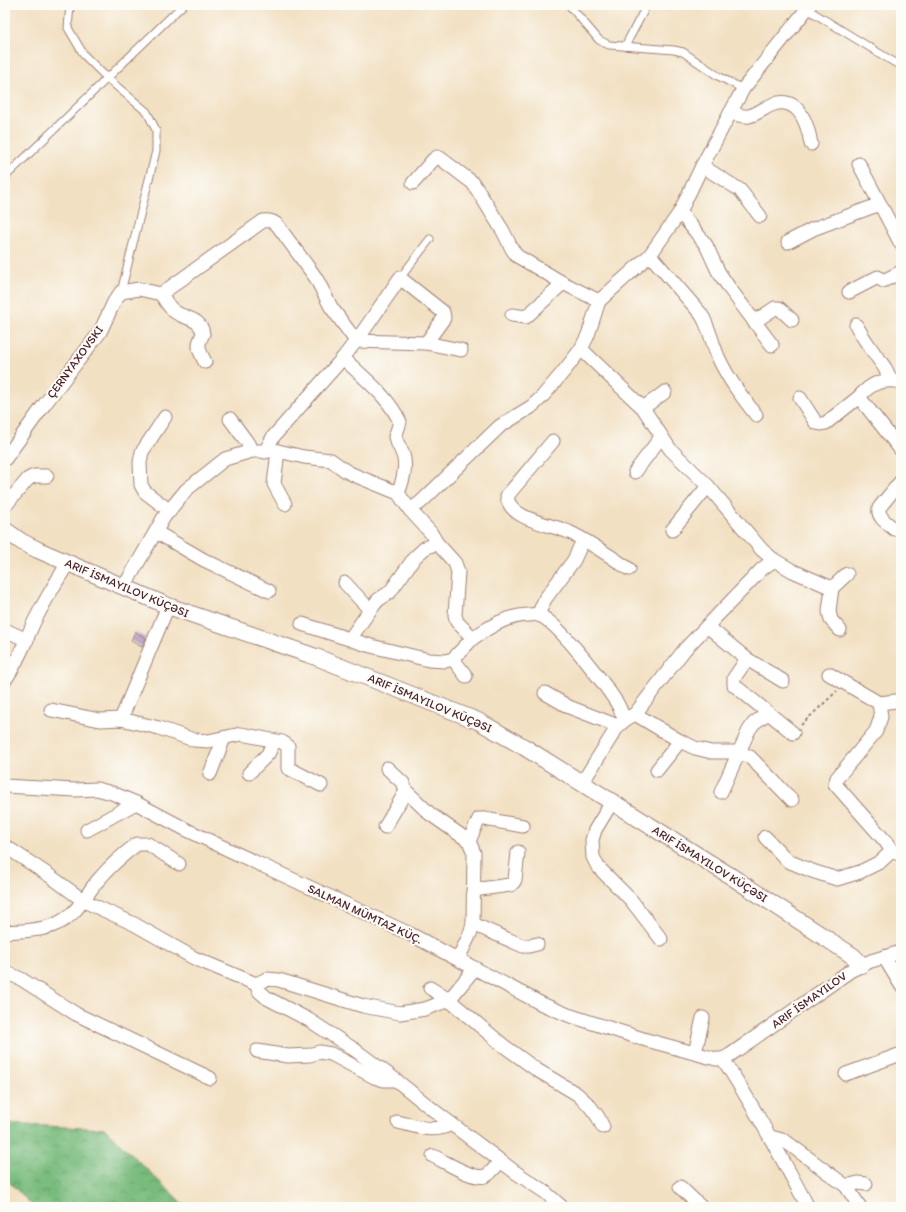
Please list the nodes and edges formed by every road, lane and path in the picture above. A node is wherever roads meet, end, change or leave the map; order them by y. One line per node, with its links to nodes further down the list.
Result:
1 (70, 5): 8 (lane)
2 (183, 5): 8 (lane)
3 (569, 5): 6 (lane)
4 (647, 5): 6 (lane)
5 (808, 7): 7 (lane); 9 (street)
6 (625, 46): 9 (lane)
7 (901, 63)
8 (108, 78): 14 (lane); 26 (lane)
9 (744, 89): 10 (street)
10 (730, 113): 11 (street); 13 (street)
11 (811, 144)
12 (859, 164): 16 (street)
13 (702, 166): 17 (street); 18 (street)
14 (5, 177)
15 (413, 183): 25 (street)
16 (880, 204): 20 (street); 21 (street)
17 (680, 212): 22 (street); 32 (street)
18 (760, 216)
19 (430, 239): 24 (lane)
20 (788, 242)
21 (901, 244)
22 (650, 255): 29 (street); 46 (street)
23 (901, 272): 27 (street)
24 (400, 278): 34 (street); 35 (street)
25 (563, 283): 29 (street); 30 (street)
26 (121, 292): 28 (street); 53 (street, ÇERNYAXOVSKI)
27 (849, 292)
28 (161, 294): 34 (street); 40 (street)
29 (599, 301): 38 (street)
30 (512, 315)
31 (792, 320): 32 (street)
32 (754, 322): 36 (street)
33 (856, 325): 41 (street)
34 (356, 341): 35 (street); 39 (street)
35 (426, 343): 37 (street)
36 (772, 345)
37 (461, 350)
38 (581, 350): 45 (street); 62 (street)
39 (343, 358): 52 (street); 58 (street)
40 (205, 362)
41 (896, 381): 43 (street)
42 (665, 392): 45 (street)
43 (859, 397): 44 (street); 51 (street)
44 (800, 398)
45 (643, 408): 49 (street)
46 (756, 416)
47 (165, 417): 61 (street)
48 (230, 419): 52 (street)
49 (661, 437): 54 (street); 57 (street)
50 (553, 441): 67 (street)
51 (901, 450)
52 (265, 451): 58 (street); 59 (street); 61 (street)
53 (5, 459)
54 (635, 472)
55 (47, 476): 60 (street)
56 (901, 481): 63 (street)
57 (708, 486): 65 (street); 69 (street)
58 (398, 493): 62 (street)
59 (285, 504)
60 (5, 506)
61 (170, 510): 66 (street)
62 (410, 510): 68 (street)
63 (894, 529)
64 (5, 530): 70 (street)
65 (672, 530)
66 (156, 532): 74 (street); 76 (street)
67 (583, 540): 71 (street); 79 (street)
68 (437, 543): 78 (street); 84 (street)
69 (774, 560): 75 (street); 81 (street)
70 (68, 563): 74 (street); 86 (street)
71 (629, 569)
72 (847, 574): 75 (street)
73 (345, 583): 78 (street)
74 (124, 587): 77 (street)
75 (832, 588): 83 (street)
76 (269, 591)
77 (168, 606): 99 (street); 110 (street)
78 (370, 610): 85 (street)
79 (538, 615): 84 (street); 100 (street)
80 (302, 624): 85 (street)
81 (707, 626): 88 (street); 100 (street)
82 (5, 630): 86 (street)
83 (840, 630)
84 (473, 638): 87 (street)
85 (350, 639): 87 (street)
86 (27, 640): 91 (street)
87 (453, 659): 90 (street)
88 (747, 659): 92 (street); 98 (street)
89 (829, 674): 93 (street)
90 (466, 676)
91 (5, 680)
92 (783, 681)
93 (845, 684): 96 (street); 101 (path)
94 (545, 693): 100 (street)
95 (901, 702): 96 (street)
96 (879, 703): 125 (street)
97 (51, 710): 99 (street)
98 (768, 713): 101 (street); 105 (street)
99 (121, 719): 102 (street)
100 (626, 720): 104 (street); 110 (street)
101 (793, 733)
102 (224, 738): 103 (street); 109 (street)
103 (274, 740): 108 (street); 111 (street)
104 (680, 740): 105 (street); 107 (street)
105 (738, 752): 114 (street); 115 (street)
106 (386, 768): 113 (street)
107 (657, 770)
108 (249, 773)
109 (210, 774)
110 (582, 783): 116 (street)
111 (321, 785)
112 (5, 786): 117 (street, SALMAN MÜMTAZ KÜÇ.)
113 (406, 792): 119 (street); 122 (street)
114 (721, 792)
115 (792, 800)
116 (612, 802): 131 (street); 136 (street)
117 (136, 803): 120 (street); 135 (street, SALMAN MÜMTAZ KÜÇ.)
118 (523, 826): 122 (street)
119 (385, 827)
120 (87, 830)
121 (765, 837): 125 (street)
122 (469, 841): 127 (street)
123 (5, 846): 128 (street)
124 (518, 852): 127 (street)
125 (896, 853)
126 (179, 864): 128 (street)
127 (473, 890): 129 (street)
128 (84, 901): 130 (street); 139 (street)
129 (473, 924): 132 (street); 135 (street)
130 (5, 932)
131 (661, 939)
132 (537, 944)
133 (901, 952): 134 (street)
134 (884, 957): 136 (street); 140 (street)
135 (458, 959): 137 (street, SALMAN MÜMTAZ KÜÇ.)
136 (862, 965): 147 (street)
137 (475, 968): 142 (street); 145 (street, SALMAN MÜMTAZ KÜÇ.)
138 (5, 972): 149 (street)
139 (256, 984): 142 (street); 150 (street)
140 (901, 985)
141 (430, 988): 142 (street)
142 (449, 1000): 153 (street)
143 (703, 1018): 145 (street)
144 (257, 1051): 150 (street)
145 (695, 1053): 147 (street, SALMAN MÜMTAZ KÜÇ.)
146 (901, 1054): 148 (street)
147 (723, 1059): 154 (street)
148 (846, 1074)
149 (210, 1078)
150 (396, 1080): 152 (street)
151 (398, 1122): 152 (street)
152 (451, 1124): 156 (street)
153 (603, 1127)
154 (771, 1137): 158 (street); 162 (street)
155 (433, 1156): 156 (street)
156 (500, 1161): 160 (street)
157 (866, 1184): 158 (street)
158 (846, 1186): 163 (street)
159 (680, 1187): 161 (street)
160 (562, 1207)
161 (701, 1207)
162 (808, 1207)
163 (860, 1207)

